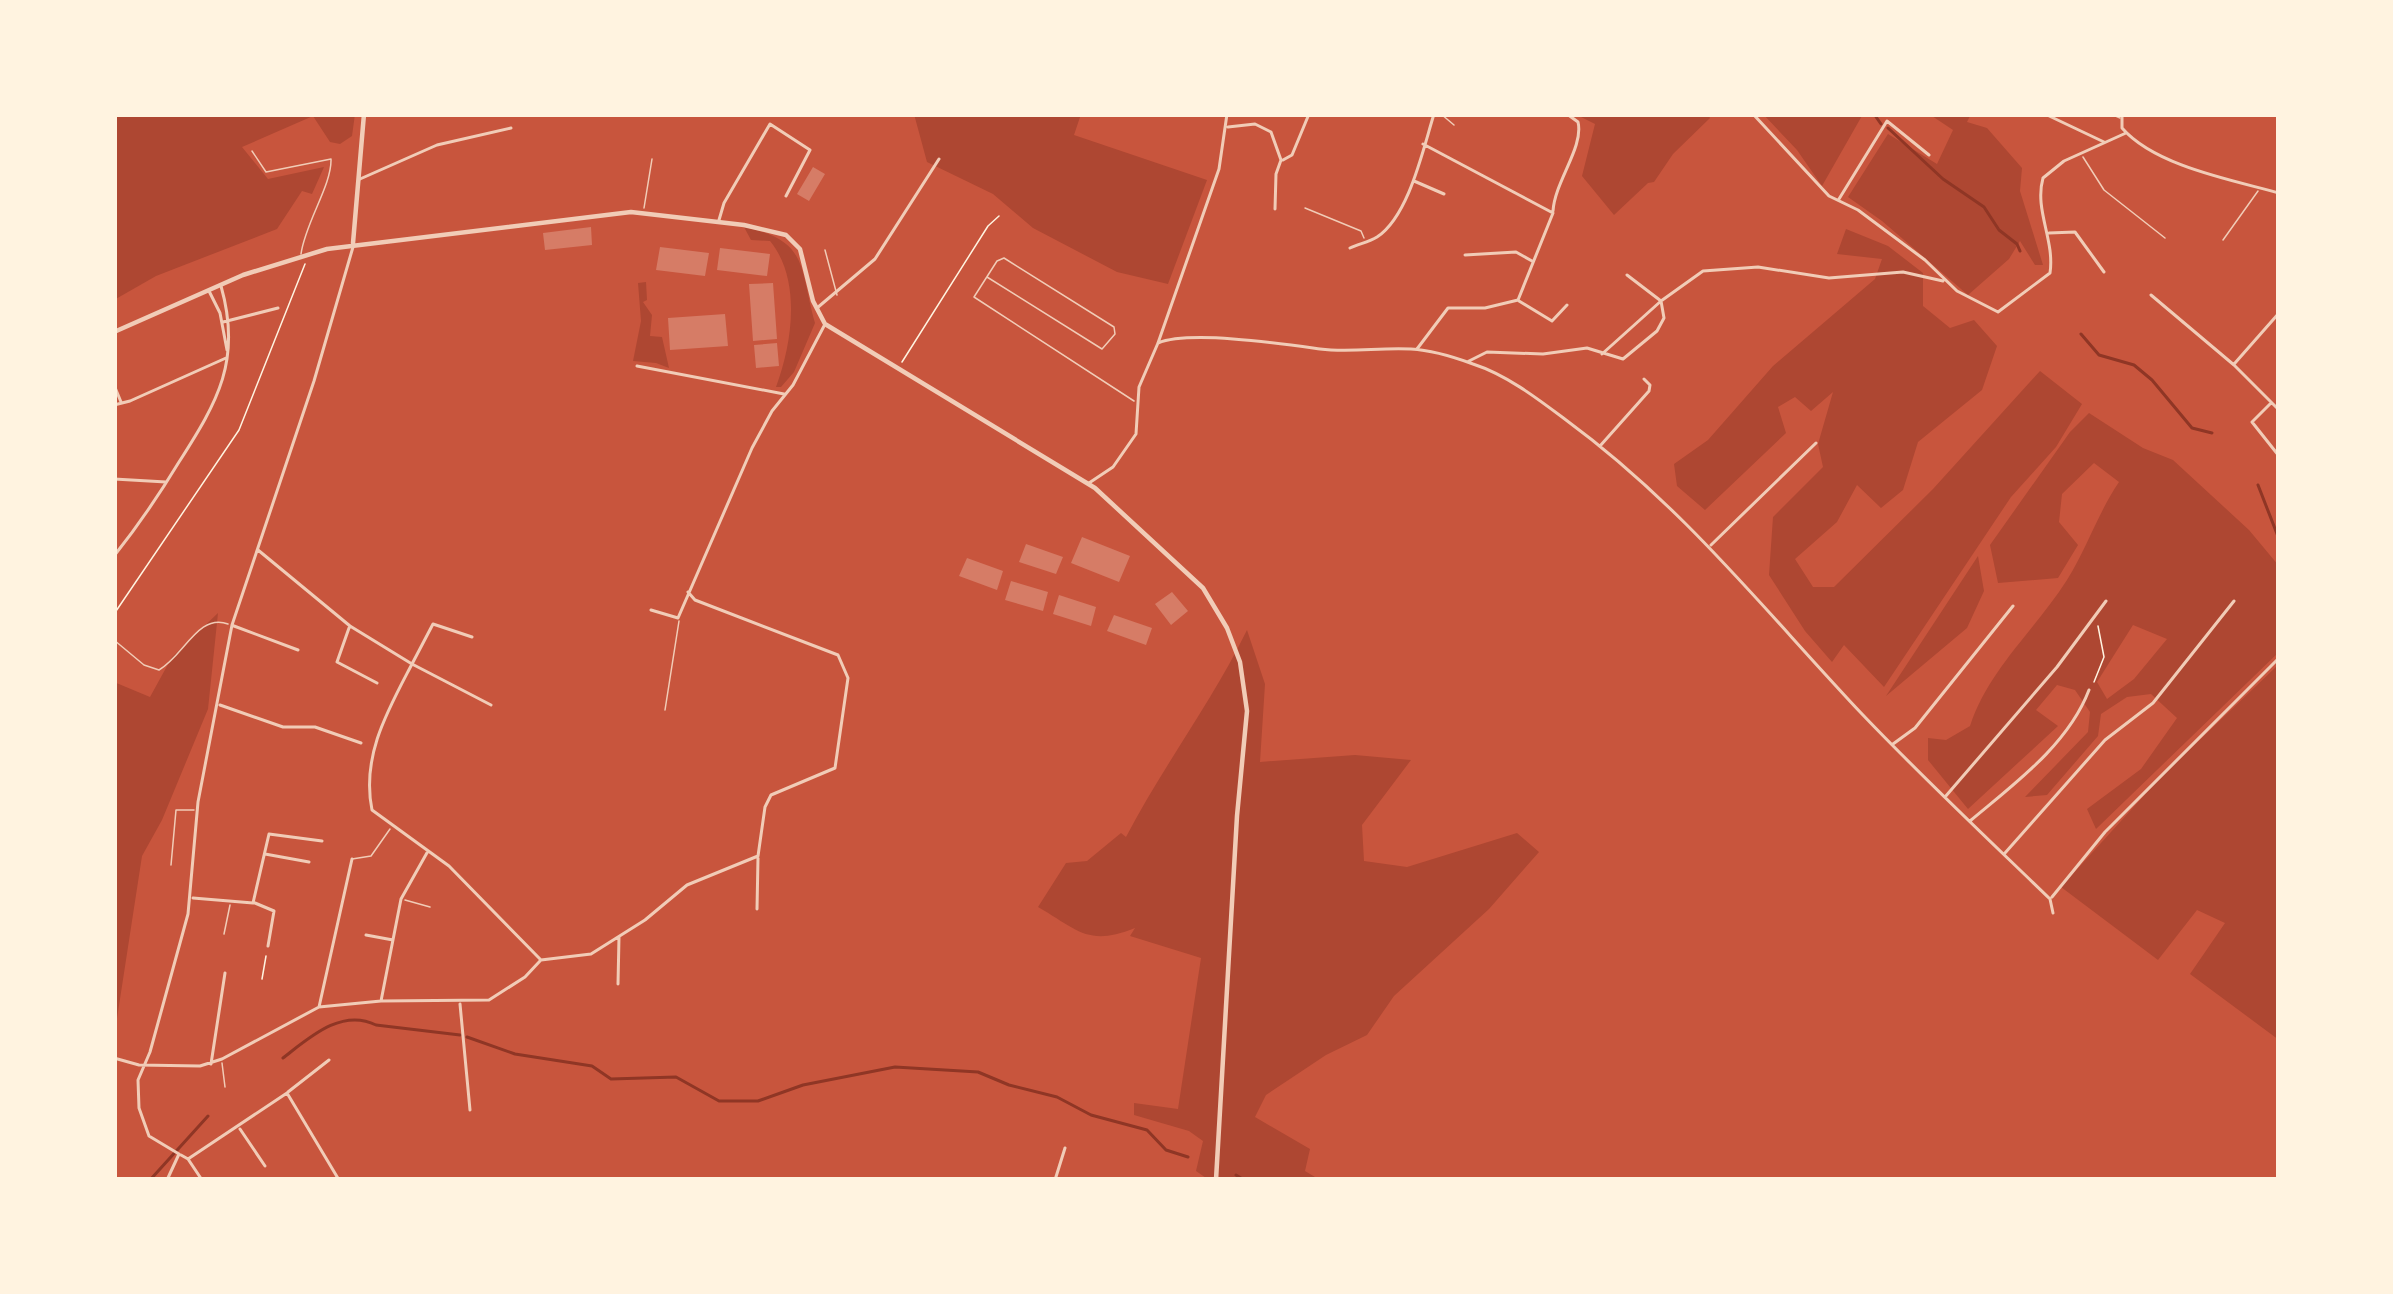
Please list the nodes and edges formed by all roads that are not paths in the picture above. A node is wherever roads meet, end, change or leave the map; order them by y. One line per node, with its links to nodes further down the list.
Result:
1 (364, 114): 25 (street)
2 (1227, 114): 15 (street)
3 (1246, 114): 13 (street)
4 (1309, 114): 24 (street)
5 (1433, 114): 18 (street)
6 (1441, 114): 12 (lane)
7 (1567, 114): 35 (street)
8 (1753, 114): 31 (street)
9 (2042, 114): 17 (street)
10 (2111, 114): 11 (lane)
11 (2121, 116): 16 (street)
12 (1454, 124)
13 (1245, 125): 15 (street); 24 (street)
14 (511, 128): 25 (street)
15 (1227, 128): 64 (street)
16 (2126, 133): 17 (street); 27 (street)
17 (2106, 143): 20 (street)
18 (1424, 144): 26 (street); 35 (street)
19 (252, 151): 44 (lane)
20 (2081, 153): 37 (street); 38 (lane)
21 (1929, 155): 31 (street)
22 (652, 159): 34 (lane)
23 (939, 159): 53 (street)
24 (1281, 160): 33 (street)
25 (360, 179): 41 (street)
26 (1412, 180): 29 (street); 40 (street)
27 (2261, 188): 28 (street); 39 (lane)
28 (2279, 193)
29 (1444, 194)
30 (785, 196): 36 (street)
31 (1838, 201): 50 (street)
32 (1306, 208): 40 (lane)
33 (1275, 209)
34 (643, 212): 36 (street); 41 (street)
35 (1553, 213): 46 (street)
36 (719, 221): 59 (street)
37 (2048, 233): 47 (street); 50 (street)
38 (2165, 238)
39 (2223, 239)
40 (1366, 242): 42 (street)
41 (353, 243): 44 (street); 86 (street)
42 (1350, 248)
43 (826, 250): 53 (lane)
44 (303, 255): 51 (street)
45 (1466, 255): 46 (street)
46 (1532, 261): 55 (street)
47 (2104, 272)
48 (1627, 274): 56 (street)
49 (987, 278): 49 (lane); 76 (lane)
50 (1945, 282): 56 (street)
51 (220, 284): 52 (street); 61 (street)
52 (208, 290): 61 (street); 63 (street)
53 (837, 295): 59 (street)
54 (2151, 295): 69 (street)
55 (1517, 300): 57 (street); 65 (street)
56 (1661, 301): 66 (street); 66 (street)
57 (1567, 305)
58 (278, 308): 61 (street)
59 (816, 309): 62 (street)
60 (2279, 314): 69 (street)
61 (226, 321): 67 (street)
62 (825, 324): 73 (street); 84 (street)
63 (114, 332)
64 (1158, 343): 65 (street); 76 (street)
65 (1417, 349): 68 (street)
66 (1602, 354): 68 (street)
67 (227, 356): 75 (street); 83 (street)
68 (1468, 362): 80 (street)
69 (2234, 364): 74 (street)
70 (637, 366): 73 (street)
71 (1645, 380): 80 (street)
72 (114, 386): 75 (street)
73 (786, 394): 88 (street)
74 (2271, 402): 78 (street); 81 (street)
75 (122, 404): 77 (street)
76 (1136, 404): 84 (street)
77 (114, 405)
78 (2279, 410)
79 (1816, 442): 85 (street)
80 (1600, 446): 85 (street)
81 (2279, 456)
82 (114, 479): 83 (street)
83 (166, 482): 87 (street)
84 (1088, 483): 156 (street)
85 (1710, 546): 107 (street)
86 (257, 549): 94 (street); 95 (street)
87 (114, 556)
88 (688, 592): 93 (street); 116 (street)
89 (2105, 601): 108 (street)
90 (2234, 601): 115 (street)
91 (2013, 606): 107 (street)
92 (651, 610): 93 (street)
93 (678, 618): 105 (lane)
94 (232, 626): 97 (lane); 98 (street); 103 (street)
95 (350, 626): 100 (street); 101 (street)
96 (472, 637): 100 (street)
97 (114, 640)
98 (298, 650)
99 (2279, 658): 122 (street)
100 (412, 664): 104 (street); 111 (street)
101 (377, 683)
102 (2089, 690): 110 (street)
103 (219, 704): 106 (street); 109 (street)
104 (491, 705)
105 (665, 710)
106 (361, 743)
107 (1892, 744): 108 (street)
108 (1944, 798): 110 (street)
109 (198, 810): 119 (lane); 120 (street)
110 (1969, 822): 115 (street)
111 (392, 826): 113 (street); 117 (lane)
112 (322, 842): 114 (street)
113 (429, 850): 121 (street); 133 (street)
114 (263, 854): 118 (street); 124 (street)
115 (2004, 854): 122 (street)
116 (758, 856): 126 (street); 130 (street)
117 (352, 859): 138 (street)
118 (309, 862)
119 (171, 865)
120 (191, 898): 123 (street); 143 (street)
121 (401, 899): 125 (lane); 131 (street)
122 (2050, 899): 127 (street)
123 (230, 901): 124 (street); 128 (lane)
124 (254, 903): 132 (street)
125 (430, 907)
126 (757, 909)
127 (2053, 913)
128 (224, 934)
129 (366, 935): 131 (street)
130 (619, 935): 133 (street); 135 (street)
131 (392, 940): 136 (street)
132 (268, 946)
133 (541, 960): 137 (street)
134 (225, 973): 142 (street)
135 (618, 984)
136 (381, 1001): 137 (street); 138 (street)
137 (460, 1002): 146 (street)
138 (319, 1007): 140 (street)
139 (114, 1058): 143 (street)
140 (222, 1059): 142 (street); 144 (lane)
141 (329, 1060): 145 (street)
142 (211, 1064): 143 (street)
143 (144, 1065): 149 (street)
144 (225, 1087)
145 (287, 1093): 147 (street); 154 (street)
146 (470, 1110)
147 (239, 1127): 150 (street); 151 (street)
148 (1065, 1148): 155 (street)
149 (177, 1152): 150 (street); 152 (street)
150 (188, 1160): 153 (street)
151 (265, 1166)
152 (166, 1180)
153 (202, 1180)
154 (339, 1180)
155 (1054, 1180)
156 (1216, 1180)

